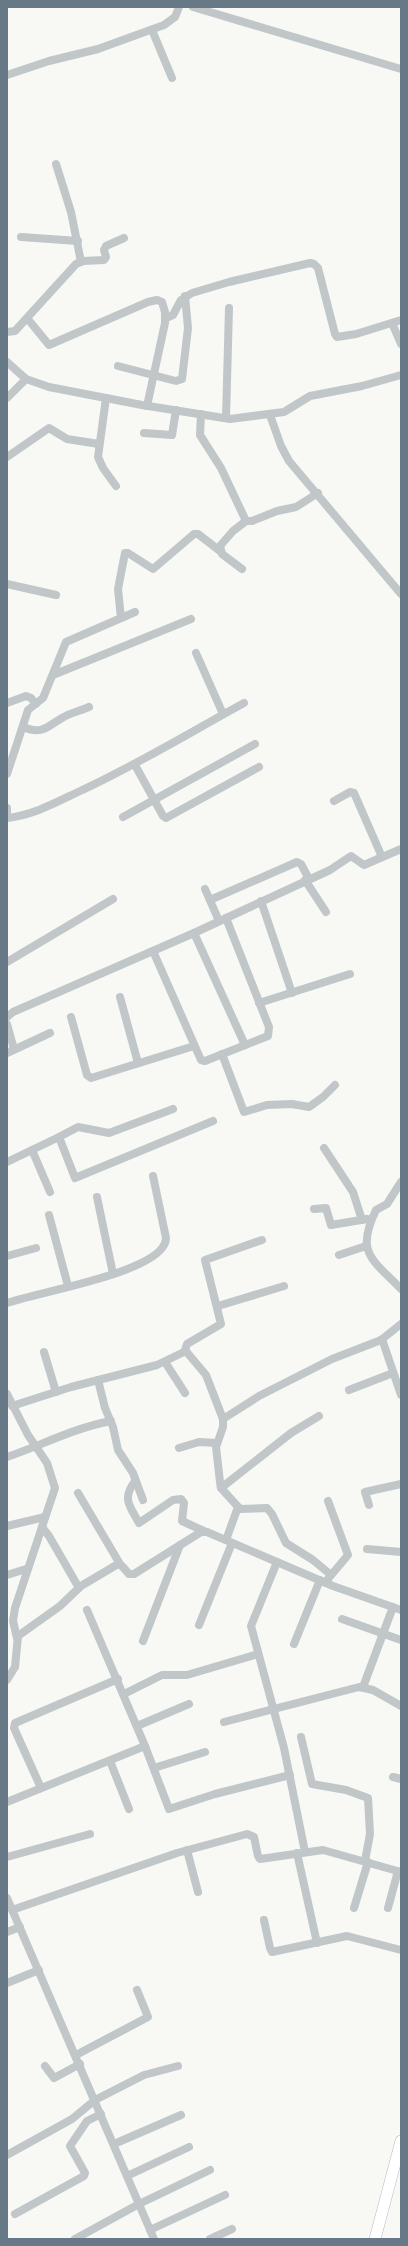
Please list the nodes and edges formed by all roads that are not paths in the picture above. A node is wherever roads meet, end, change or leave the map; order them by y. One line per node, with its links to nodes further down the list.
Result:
1 (193, 7): 3 (street)
2 (178, 9): 4 (street)
3 (211, 9): 5 (street)
4 (152, 30): 6 (street); 7 (street)
5 (401, 69)
6 (7, 75)
7 (172, 78)
8 (56, 164): 11 (street)
9 (21, 236): 11 (street)
10 (124, 238): 12 (street)
11 (78, 242): 12 (street)
12 (82, 262): 15 (street)
13 (185, 296): 16 (street); 18 (street); 23 (street)
14 (229, 308): 32 (street)
15 (27, 318): 16 (street); 19 (street)
16 (166, 318): 23 (street)
17 (401, 320): 18 (street)
18 (392, 323): 20 (street)
19 (7, 332)
20 (401, 344)
21 (7, 362): 25 (street)
22 (118, 366): 23 (street)
23 (153, 375): 28 (street)
24 (401, 375): 31 (street)
25 (26, 379): 26 (street); 27 (street)
26 (7, 398)
27 (106, 398): 28 (street); 34 (street)
28 (147, 406): 29 (street)
29 (176, 410): 30 (street); 33 (street)
30 (201, 414): 32 (street); 38 (street)
31 (270, 415): 32 (street); 37 (street)
32 (226, 418)
33 (144, 433)
34 (99, 444): 35 (street); 36 (street)
35 (7, 457)
36 (116, 486)
37 (318, 493): 38 (street); 42 (street)
38 (246, 521): 39 (street)
39 (220, 551): 40 (street); 45 (street)
40 (242, 569)
41 (7, 584): 43 (street)
42 (401, 594)
43 (56, 595)
44 (135, 612): 45 (street)
45 (121, 618): 48 (street)
46 (191, 619): 48 (street)
47 (196, 653): 53 (street)
48 (53, 676): 51 (street)
49 (7, 703): 51 (street)
50 (244, 703): 53 (street)
51 (36, 704): 54 (street)
52 (89, 707): 54 (street)
53 (223, 714): 56 (street)
54 (22, 727): 58 (street)
55 (255, 744): 59 (street)
56 (135, 765): 59 (street); 64 (street)
57 (259, 767): 59 (street)
58 (7, 774)
59 (155, 801): 63 (street)
60 (334, 801): 66 (street)
61 (7, 808): 62 (street)
62 (7, 812)
63 (123, 817)
64 (7, 818)
65 (401, 849): 66 (street)
66 (382, 857): 67 (street)
67 (307, 879): 70 (street); 71 (street); 72 (street)
68 (205, 889): 70 (street)
69 (113, 899): 76 (street)
70 (210, 900): 73 (street)
71 (261, 901): 73 (street); 78 (street)
72 (326, 912)
73 (222, 919): 74 (street); 80 (street)
74 (194, 933): 75 (street); 85 (street)
75 (153, 951): 81 (street); 86 (street)
76 (7, 962)
77 (350, 974): 78 (street)
78 (292, 992): 80 (street)
79 (120, 997): 89 (street)
80 (259, 1003): 85 (street)
81 (7, 1017)
82 (71, 1017): 89 (street)
83 (7, 1024): 87 (street)
84 (50, 1033): 87 (street)
85 (245, 1045): 88 (street)
86 (194, 1046): 88 (street); 89 (street)
87 (10, 1051)
88 (222, 1054): 90 (street)
89 (138, 1063)
90 (335, 1085)
91 (173, 1109): 93 (street)
92 (213, 1121): 93 (street)
93 (59, 1137): 95 (street)
94 (324, 1148): 104 (street)
95 (32, 1150): 96 (street); 99 (street)
96 (7, 1162)
97 (153, 1176): 110 (street)
98 (401, 1182): 103 (street)
99 (50, 1192)
100 (97, 1197): 110 (street)
101 (314, 1209): 104 (street)
102 (49, 1215): 111 (street)
103 (372, 1219): 104 (street); 106 (street)
104 (362, 1220)
105 (262, 1240): 115 (street)
106 (366, 1246): 108 (street); 113 (street)
107 (36, 1248): 109 (street)
108 (339, 1255)
109 (7, 1256)
110 (113, 1274): 111 (street)
111 (68, 1286): 114 (street)
112 (284, 1286): 115 (street)
113 (400, 1288)
114 (7, 1303)
115 (218, 1306): 118 (street)
116 (401, 1324): 117 (street)
117 (382, 1339): 121 (street); 130 (street)
118 (186, 1351): 120 (street); 130 (street)
119 (44, 1352): 124 (street)
120 (166, 1362): 122 (street); 125 (street)
121 (393, 1373): 123 (street); 127 (street)
122 (98, 1380): 124 (street); 131 (street)
123 (349, 1390)
124 (56, 1392): 128 (street)
125 (185, 1393)
126 (7, 1394): 128 (street)
127 (401, 1395)
128 (12, 1406): 133 (street)
129 (319, 1416): 138 (street)
130 (223, 1419): 132 (street)
131 (111, 1421): 133 (street); 136 (street)
132 (217, 1443): 134 (street); 138 (street)
133 (36, 1447): 135 (street); 144 (street)
134 (179, 1448)
135 (7, 1457)
136 (135, 1480): 140 (street); 147 (street)
137 (401, 1484): 142 (street)
138 (221, 1488): 143 (street)
139 (78, 1493): 153 (street)
140 (143, 1500)
141 (328, 1501): 156 (street)
142 (369, 1505)
143 (238, 1507): 148 (street); 156 (street)
144 (45, 1517): 145 (street); 146 (street)
145 (7, 1526)
146 (42, 1527): 154 (street); 157 (street)
147 (204, 1531): 148 (street); 149 (street)
148 (229, 1541): 152 (street); 161 (street)
149 (180, 1545): 153 (street); 165 (street)
150 (367, 1548): 151 (street)
151 (401, 1552)
152 (277, 1562): 156 (street); 167 (street)
153 (120, 1564): 157 (street)
154 (26, 1569): 155 (street); 163 (street)
155 (7, 1575)
156 (326, 1579): 158 (street); 166 (street)
157 (79, 1588): 163 (street)
158 (398, 1607): 162 (street)
159 (87, 1610): 168 (street)
160 (342, 1619): 162 (street)
161 (199, 1625)
162 (383, 1633): 164 (street); 170 (street)
163 (17, 1638): 169 (street)
164 (401, 1640)
165 (143, 1641)
166 (294, 1644)
167 (258, 1654): 171 (street); 174 (street)
168 (118, 1679): 171 (street); 183 (street)
169 (7, 1680)
170 (363, 1687): 173 (street); 174 (street)
171 (124, 1694): 176 (street)
172 (189, 1704): 176 (street)
173 (401, 1706)
174 (273, 1708): 175 (street); 182 (street)
175 (224, 1722)
176 (137, 1726): 178 (street)
177 (301, 1737): 190 (street)
178 (145, 1746): 180 (street); 181 (street)
179 (205, 1752): 181 (street)
180 (110, 1761): 183 (street); 185 (street)
181 (154, 1768): 182 (street)
182 (290, 1775): 188 (street)
183 (41, 1788): 184 (street)
184 (7, 1802)
185 (130, 1809)
186 (90, 1834): 189 (street)
187 (187, 1850): 188 (street); 192 (street); 196 (street)
188 (301, 1853): 190 (street); 199 (street)
189 (7, 1857)
190 (367, 1862): 191 (street); 194 (street)
191 (399, 1872): 195 (street)
192 (198, 1892)
193 (7, 1898): 196 (street)
194 (354, 1908)
195 (388, 1908)
196 (12, 1910): 198 (street)
197 (264, 1920): 199 (street)
198 (13, 1930): 201 (street)
199 (317, 1943): 200 (street)
200 (401, 1950)
201 (35, 1972): 202 (street); 204 (street)
202 (7, 1983)
203 (137, 1990): 204 (street)
204 (76, 2055): 206 (street)
205 (45, 2066): 206 (street)
206 (76, 2066): 208 (street)
207 (178, 2066): 208 (street)
208 (93, 2102): 210 (street); 214 (street)
209 (181, 2115): 211 (street)
210 (98, 2116): 211 (street); 219 (street)
211 (114, 2144): 216 (street)
212 (401, 2144): 225 (main road)
213 (189, 2147): 216 (street)
214 (7, 2155)
215 (210, 2170): 218 (street)
216 (127, 2176): 218 (street)
217 (225, 2195): 221 (street)
218 (136, 2205): 221 (street); 222 (street)
219 (15, 2214)
220 (232, 2229): 224 (street)
221 (150, 2230): 223 (street)
222 (74, 2239)
223 (154, 2239)
224 (210, 2239)
225 (375, 2239)

